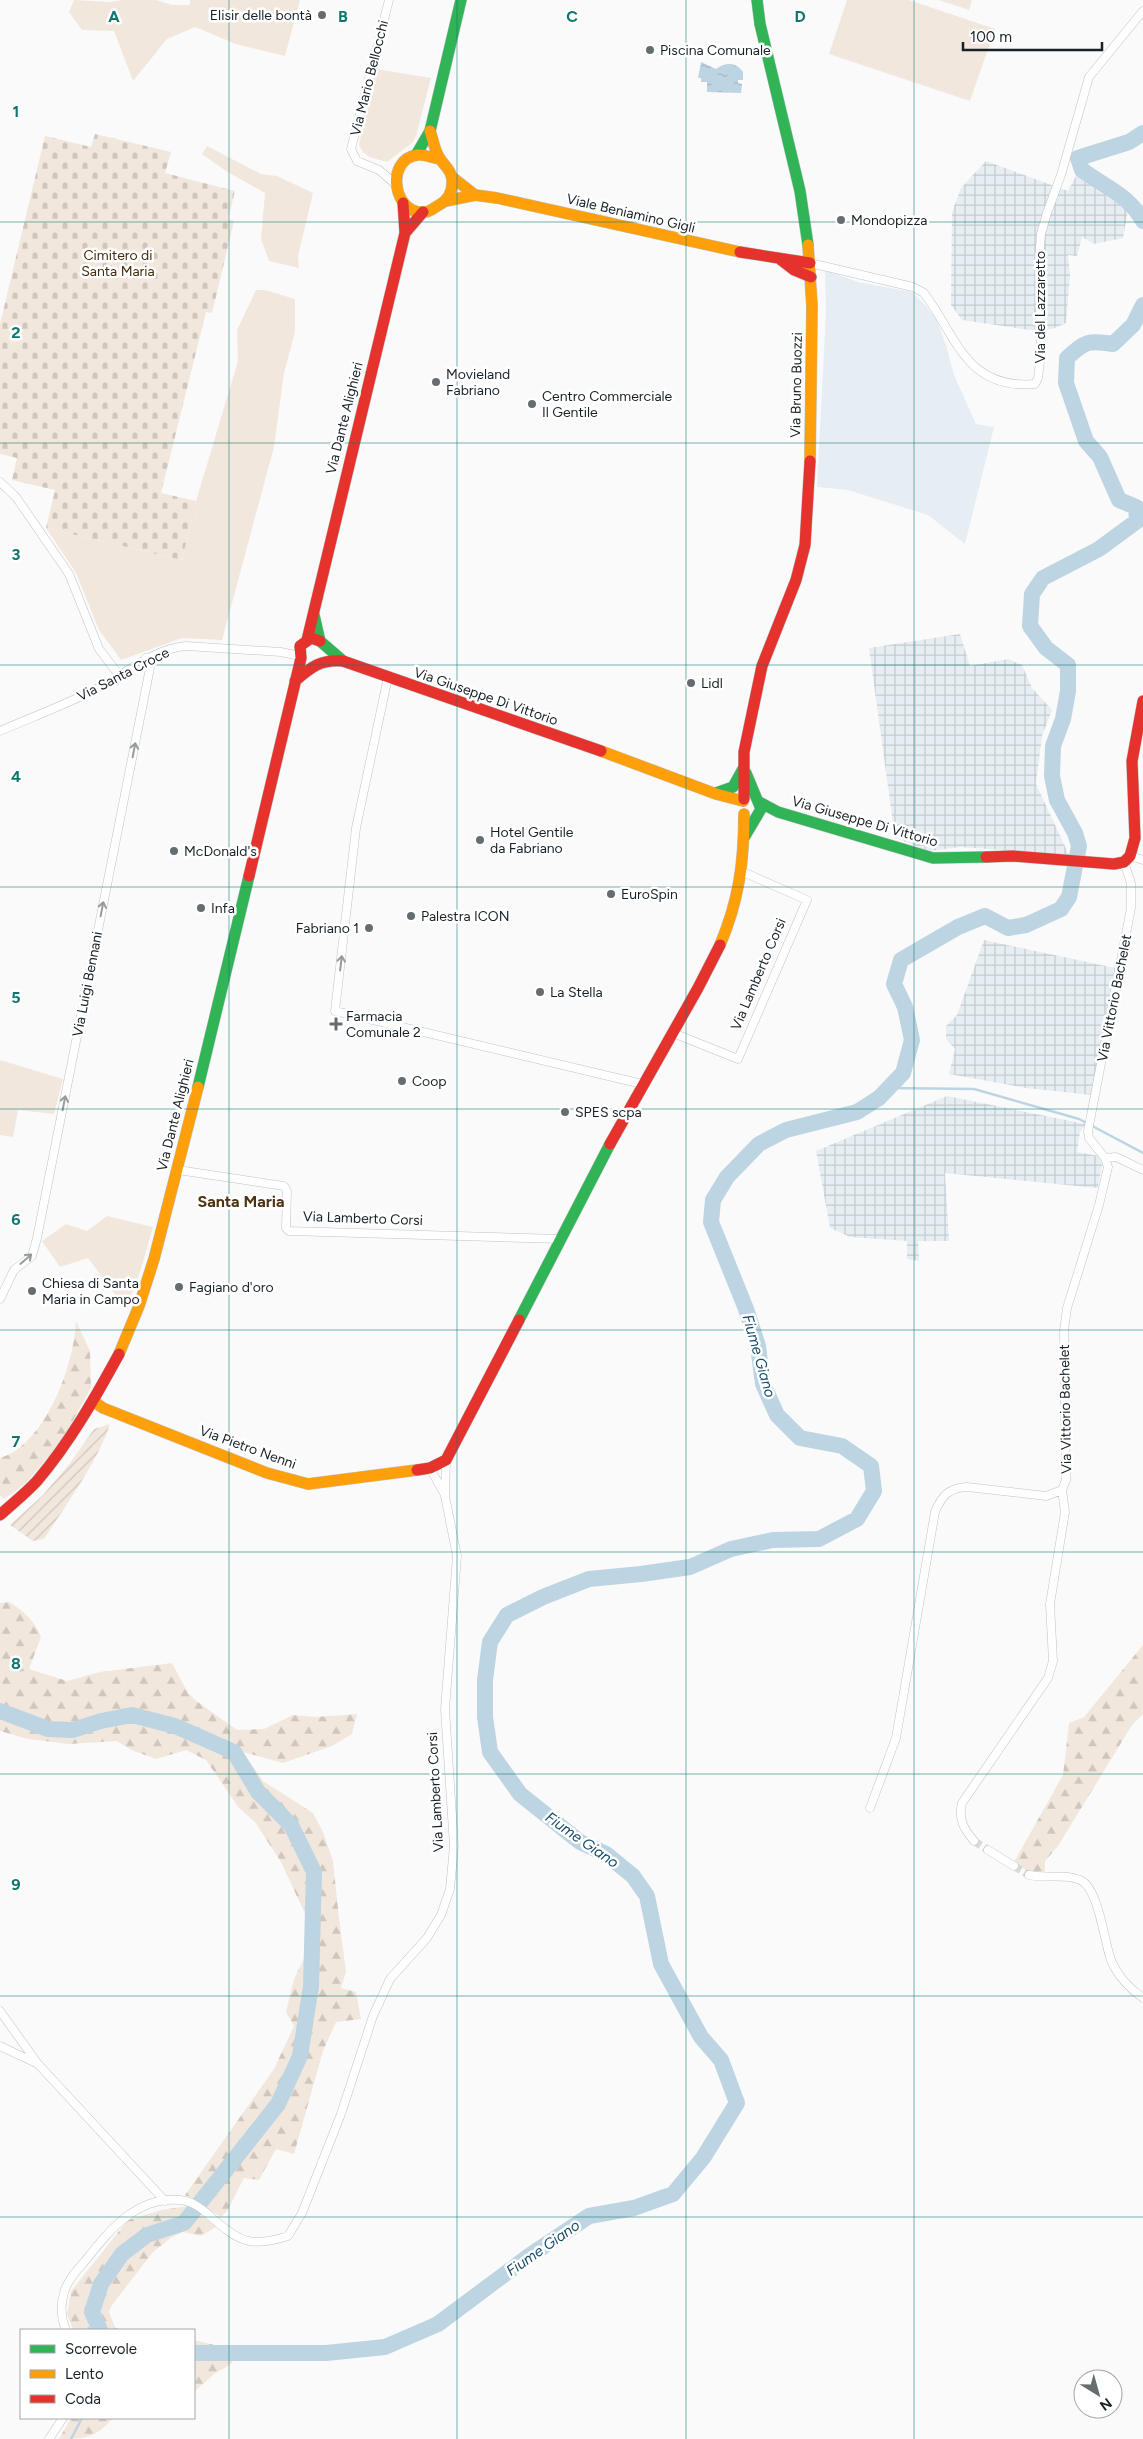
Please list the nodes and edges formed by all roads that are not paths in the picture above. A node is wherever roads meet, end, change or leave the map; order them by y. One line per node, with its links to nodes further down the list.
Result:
1 (389, 0): 9 (street, Via Mario Bellocchi)
2 (461, 0): 5 (main road)
3 (757, 0): 18 (main road, Via Bruno Buozzi)
4 (1143, 11): 18 (street, Via del Lazzaretto)
5 (430, 130): 6 (main road); 7 (main road)
6 (416, 155): 7 (main road); 8 (main road)
7 (440, 159): 10 (main road)
8 (398, 169): 9 (street, Via Mario Bellocchi); 11 (main road)
9 (379, 170): 11 (street, Via Mario Bellocchi)
10 (452, 177): 12 (main road); 13 (main road)
11 (394, 183): 14 (main road, Via Dante Alighieri)
12 (475, 195): 13 (main road, Viale Beniamino Gigli); 17 (main road, Viale Beniamino Gigli)
13 (446, 201): 15 (main road, Via Dante Alighieri)
14 (403, 204): 15 (main road); 16 (main road, Via Dante Alighieri)
15 (423, 212): 16 (main road, Via Dante Alighieri)
16 (405, 233): 21 (main road, Via Dante Alighieri)
17 (781, 260): 18 (main road, Viale Beniamino Gigli); 19 (main road, Viale Beniamino Gigli)
18 (810, 263): 19 (main road, Via Bruno Buozzi)
19 (811, 277): 32 (main road, Via Bruno Buozzi)
20 (0, 482): 27 (street)
21 (314, 611): 22 (main road, Via Dante Alighieri); 23 (main road, Via Dante Alighieri)
22 (322, 643): 23 (main road); 25 (main road, Via Giuseppe Di Vittorio); 26 (main road, Via Dante Alighieri)
23 (302, 650): 24 (street, Via Santa Croce); 26 (main road); 29 (main road, Via Dante Alighieri)
24 (146, 658): 27 (street, Via Santa Croce); 46 (street, Via Luigi Bennani, one-way to 24)
25 (344, 661): 26 (main road, Via Giuseppe Di Vittorio); 28 (main road, Via Giuseppe Di Vittorio)
26 (317, 662): 29 (main road)
27 (119, 675): 31 (street, Via Santa Croce)
28 (388, 677): 33 (main road, Via Giuseppe Di Vittorio); 41 (street, one-way to 28)
29 (294, 682): 43 (main road, Via Dante Alighieri)
30 (1143, 701): 37 (main road)
31 (0, 731)
32 (744, 767): 33 (main road, Via Bruno Buozzi); 34 (main road, Via Bruno Buozzi); 35 (main road, Via Bruno Buozzi)
33 (716, 794): 34 (main road, Via Giuseppe Di Vittorio)
34 (743, 806): 35 (main road, Via Giuseppe Di Vittorio); 35 (main road, Via Giuseppe Di Vittorio); 36 (main road, Via Lamberto Corsi)
35 (759, 807): 36 (main road, Via Lamberto Corsi); 37 (main road, Via Giuseppe Di Vittorio)
36 (745, 836): 39 (main road, Via Lamberto Corsi)
37 (1127, 859): 38 (street); 42 (street, Via Vittorio Bachelet)
38 (1143, 860)
39 (742, 872): 40 (main road, Via Lamberto Corsi); 40 (street, Via Lamberto Corsi)
40 (672, 1033): 41 (main road, Via Lamberto Corsi)
41 (642, 1084): 45 (main road, Via Lamberto Corsi)
42 (1105, 1158): 44 (street); 50 (street, Via Vittorio Bachelet)
43 (178, 1170): 45 (street, Via Lamberto Corsi); 47 (main road, Via Dante Alighieri)
44 (1143, 1170)
45 (561, 1239): 48 (main road, Via Lamberto Corsi)
46 (0, 1299)
47 (93, 1401): 49 (main road, Via Pietro Nenni); 52 (main road, Via Dante Alighieri)
48 (446, 1460): 49 (main road); 51 (street, Via Lamberto Corsi)
49 (430, 1468): 51 (street, Via Lamberto Corsi)
50 (1062, 1490): 53 (street, Via Vittorio Bachelet); 54 (street)
51 (445, 1496): 62 (street, Via Lamberto Corsi)
52 (0, 1515)
53 (870, 1808)
54 (974, 1842)
55 (988, 1850): 56 (street)
56 (1014, 1866)
57 (1029, 1875): 58 (street)
58 (1143, 1998)
59 (0, 2011): 61 (street)
60 (0, 2046): 61 (street)
61 (38, 2064): 62 (street)
62 (165, 2201): 63 (street)
63 (66, 2329)
64 (62, 2419): 65 (street)
65 (49, 2439)

